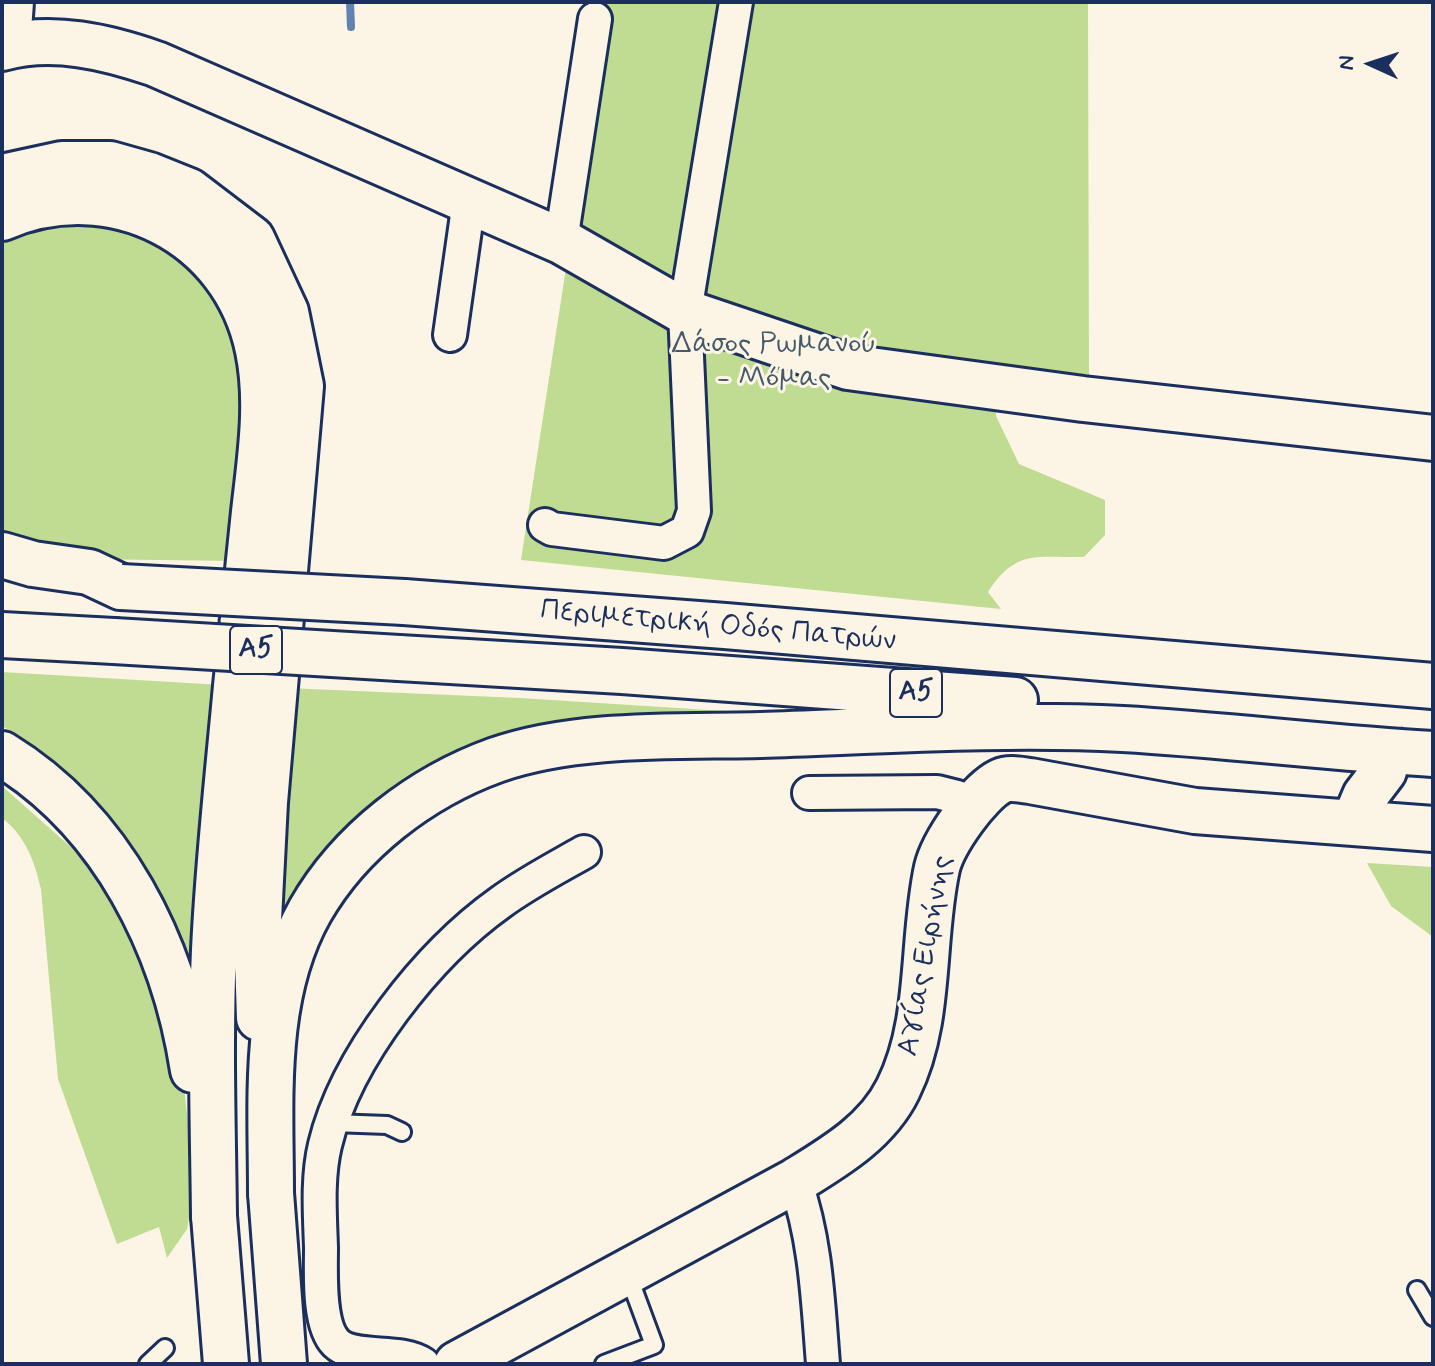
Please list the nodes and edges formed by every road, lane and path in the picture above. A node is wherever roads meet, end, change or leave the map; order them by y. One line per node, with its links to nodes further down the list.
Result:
1 (17, 2): 4 (street)
2 (736, 2): 9 (street)
3 (595, 19): 8 (street)
4 (8, 46): 6 (main road)
5 (2, 177): 30 (main road)
6 (469, 201): 8 (main road); 10 (street)
7 (2, 218): 31 (main road)
8 (561, 241): 9 (main road)
9 (685, 312): 11 (main road); 12 (street)
10 (450, 335)
11 (1433, 438)
12 (545, 525)
13 (2, 555): 15 (main road)
14 (2, 584): 15 (main road, Περιμετρική Οδός Πατρών / Α5)
15 (121, 587): 17 (main road, Περιμετρική Οδός Πατρών / Α5, bridge)
16 (2, 635): 18 (main road, Περιμετρική Οδός Πατρών / Α5, bridge)
17 (1433, 686)
18 (1433, 736)
19 (2, 754): 31 (main road)
20 (1433, 754): 30 (main road)
21 (1384, 771): 24 (main road)
22 (809, 793): 23 (street)
23 (973, 807): 24 (main road, Αγίας Ειρήνης); 29 (main road, Αγίας Ειρήνης)
24 (1354, 822): 25 (main road, Αγίας Ειρήνης)
25 (1433, 829)
26 (584, 852): 27 (street)
27 (333, 1123): 28 (lane); 39 (street)
28 (402, 1132)
29 (795, 1181): 32 (main road, Αγίας Ειρήνης); 42 (street)
30 (271, 1193): 38 (main road)
31 (214, 1216): 37 (main road)
32 (627, 1272): 40 (main road, Αγίας Ειρήνης); 41 (lane)
33 (1417, 1290): 34 (lane)
34 (1433, 1317)
35 (165, 1348): 36 (lane)
36 (148, 1364)
37 (226, 1364)
38 (284, 1364)
39 (423, 1364)
40 (457, 1364)
41 (604, 1364)
42 (823, 1364)

